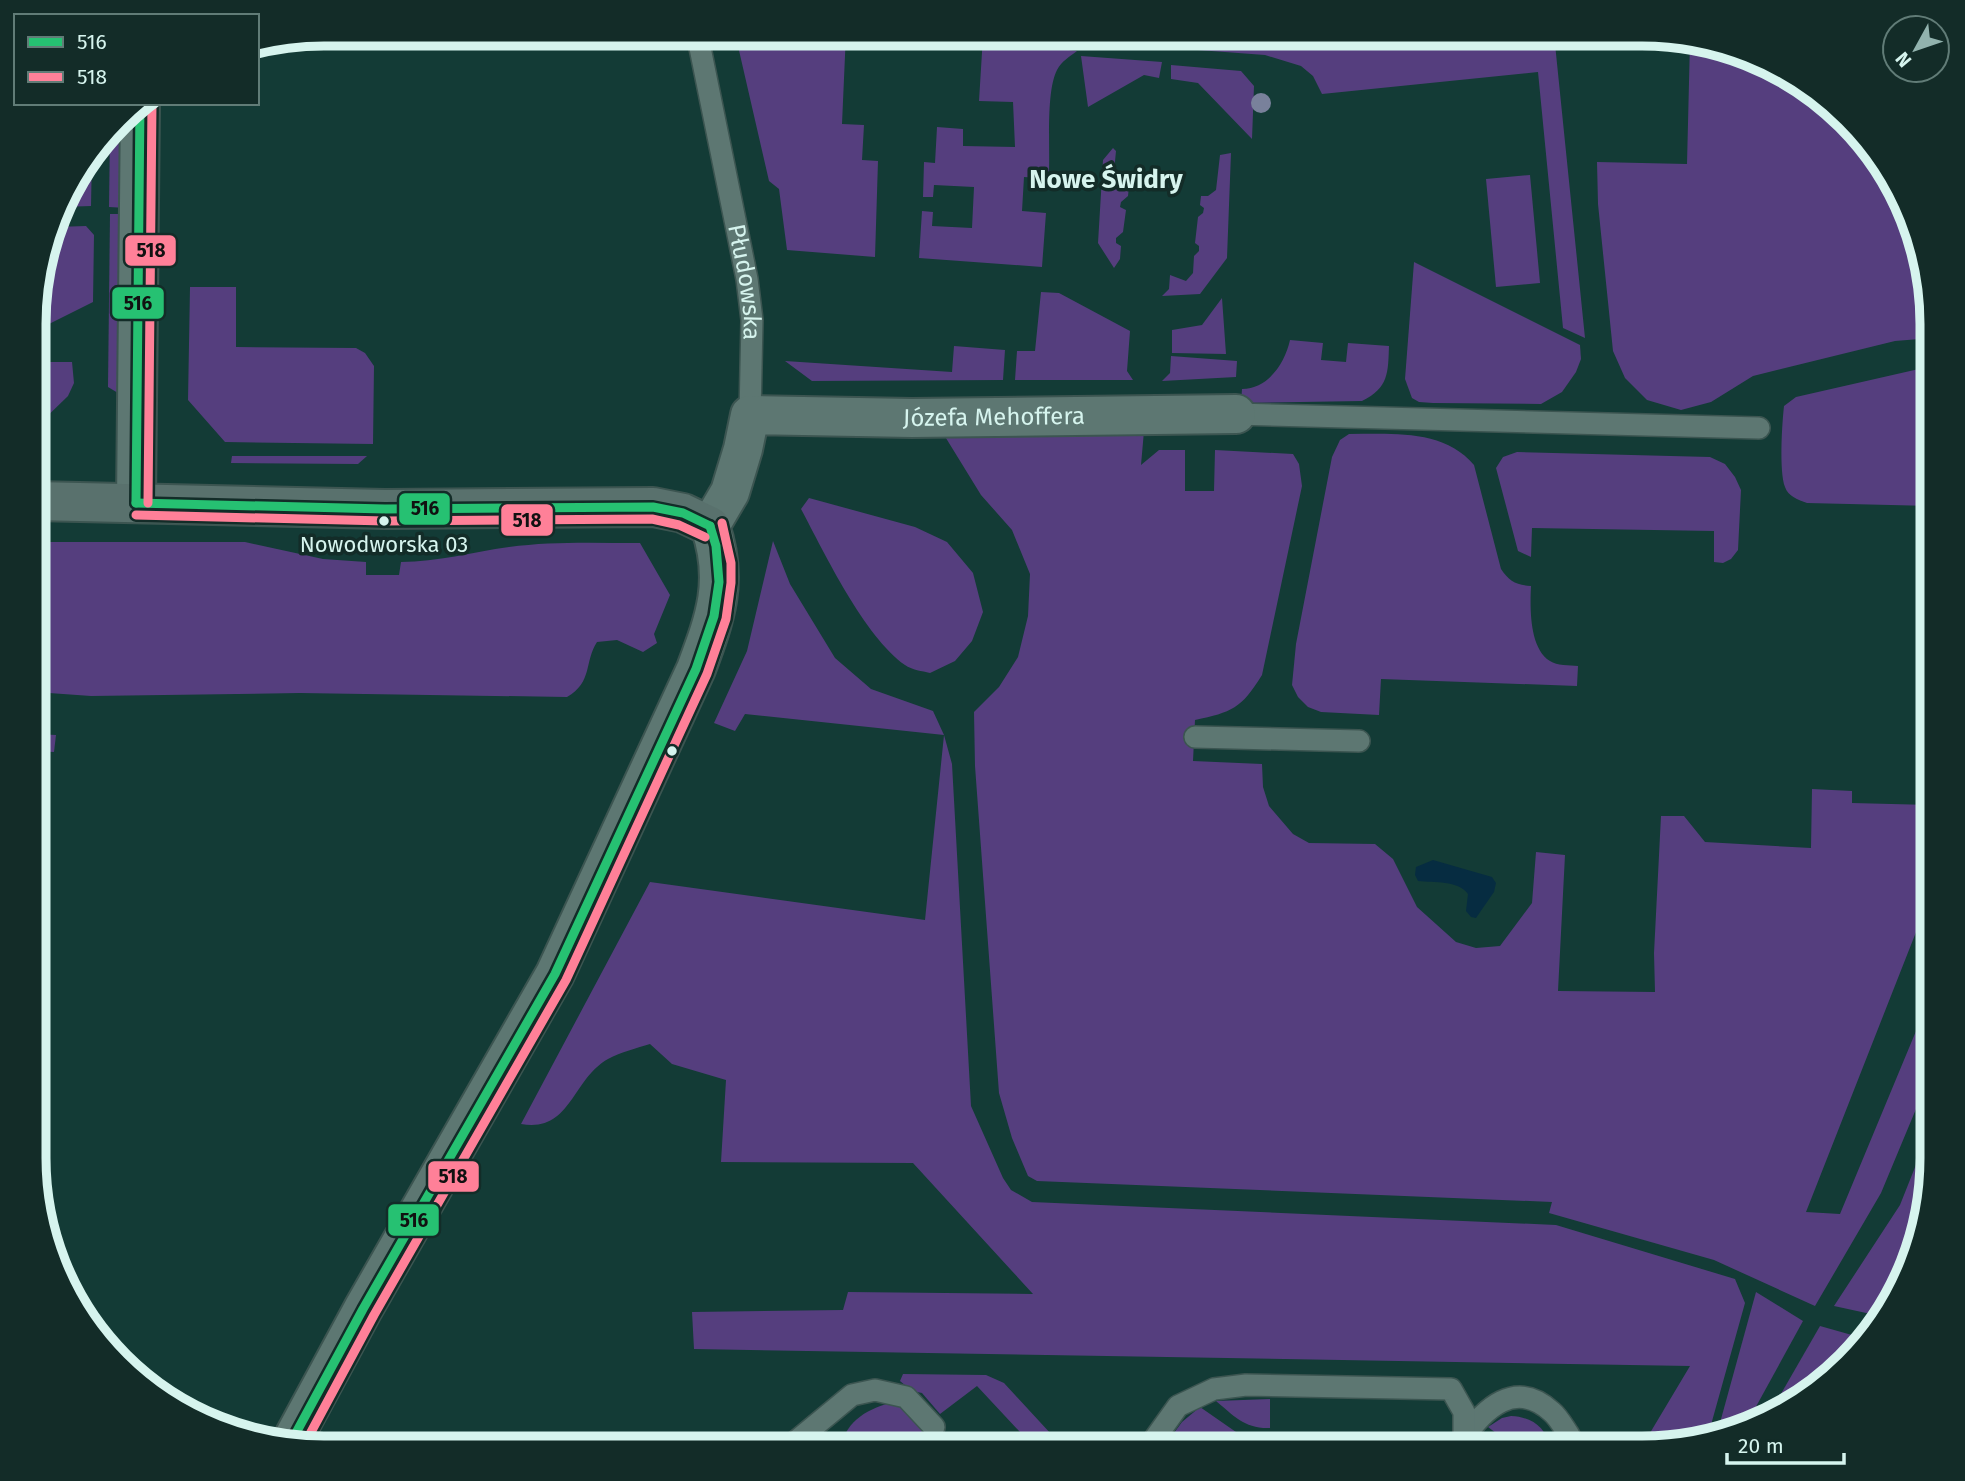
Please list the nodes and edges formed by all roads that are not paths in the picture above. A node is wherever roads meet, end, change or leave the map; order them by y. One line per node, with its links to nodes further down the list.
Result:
1 (700, 46): 4 (lane, Płudowska)
2 (140, 114): 7 (street)
3 (1236, 414): 4 (street, Józefa Mehoffera); 5 (lane)
4 (750, 415): 8 (street, Płudowska)
5 (1759, 428)
6 (46, 501): 7 (street)
7 (136, 503): 8 (street)
8 (710, 526): 12 (street)
9 (1195, 737): 10 (lane)
10 (1359, 741)
11 (934, 1427): 13 (lane)
12 (295, 1434)
13 (810, 1436)
14 (1157, 1436): 15 (lane)
15 (1461, 1436)
16 (1466, 1436): 17 (lane)
17 (1569, 1436)

